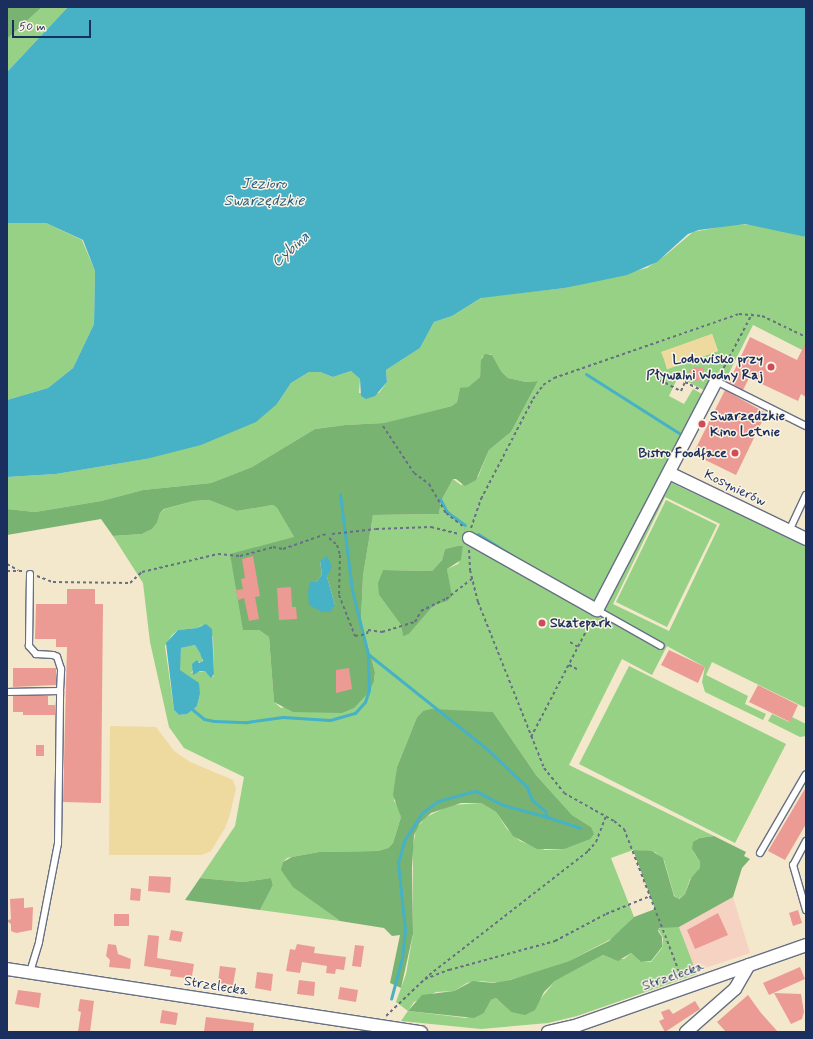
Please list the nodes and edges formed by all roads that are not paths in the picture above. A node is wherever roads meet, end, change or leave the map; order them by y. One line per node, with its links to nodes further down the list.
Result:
1 (716, 381): 2 (lane); 3 (street)
2 (806, 426)
3 (669, 473): 5 (street, Kosynierów); 9 (street)
4 (806, 495): 5 (lane)
5 (789, 531): 7 (street, Kosynierów)
6 (470, 535): 9 (street)
7 (806, 539)
8 (30, 574): 11 (lane)
9 (597, 610): 10 (lane)
10 (662, 646)
11 (60, 691): 12 (lane); 20 (lane)
12 (7, 692)
13 (806, 774): 15 (lane)
14 (806, 841): 16 (lane)
15 (760, 853)
16 (806, 910)
17 (806, 945): 18 (street, Strzelecka)
18 (749, 965): 23 (street, Strzelecka); 24 (street)
19 (7, 969): 20 (street, Strzelecka)
20 (30, 972): 21 (street, Strzelecka)
21 (392, 1030): 22 (street, Strzelecka)
22 (421, 1032)
23 (548, 1032)
24 (686, 1032)

